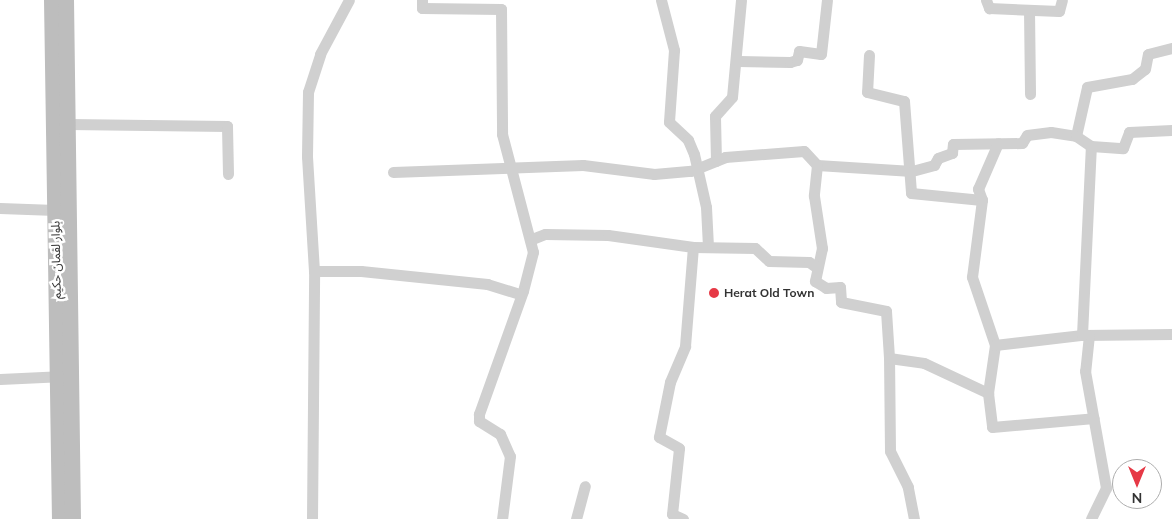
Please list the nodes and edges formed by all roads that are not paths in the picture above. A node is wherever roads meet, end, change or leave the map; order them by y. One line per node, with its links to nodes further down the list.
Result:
1 (52, 0): 29 (street, بلوار لقمان حکیم)
2 (66, 0): 15 (street, بلوار لقمان حکیم)
3 (349, 0): 34 (street)
4 (422, 0): 23 (street)
5 (661, 0): 22 (street)
6 (741, 0): 13 (street)
7 (827, 0): 13 (street)
8 (986, 0): 10 (street)
9 (1062, 0): 10 (street)
10 (1029, 10): 14 (street)
11 (1172, 48): 17 (street)
12 (869, 55): 24 (street)
13 (739, 61): 20 (street)
14 (1030, 94)
15 (68, 124): 26 (street); 40 (street, بلوار لقمان حکیم)
16 (1172, 130): 19 (street)
17 (1076, 136): 18 (street); 19 (street)
18 (998, 143): 24 (street); 27 (street)
19 (1091, 146): 37 (street)
20 (716, 161): 21 (street); 22 (street)
21 (817, 165): 24 (street); 33 (street)
22 (697, 166): 23 (street); 32 (street)
23 (514, 170): 25 (street); 30 (street)
24 (912, 171): 27 (street)
25 (393, 172)
26 (228, 174)
27 (982, 200): 38 (street)
28 (0, 208): 29 (street)
29 (55, 210): 40 (street, بلوار لقمان حکیم)
30 (532, 239): 31 (street); 35 (street)
31 (693, 247): 32 (street); 50 (street)
32 (708, 247): 33 (street)
33 (816, 267): 39 (street)
34 (314, 271): 35 (street); 47 (street)
35 (519, 294): 48 (street)
36 (1172, 334): 37 (street)
37 (1085, 335): 38 (street); 43 (street)
38 (994, 345): 42 (street)
39 (889, 358): 42 (street); 51 (street)
40 (64, 376): 41 (street); 45 (street, بلوار لقمان حکیم); 46 (street, بلوار لقمان حکیم)
41 (0, 378)
42 (988, 393): 43 (street)
43 (1094, 418): 52 (street)
44 (585, 486): 49 (street)
45 (60, 519)
46 (73, 519)
47 (312, 519)
48 (502, 519)
49 (576, 519)
50 (684, 519)
51 (914, 519)
52 (1091, 519)

